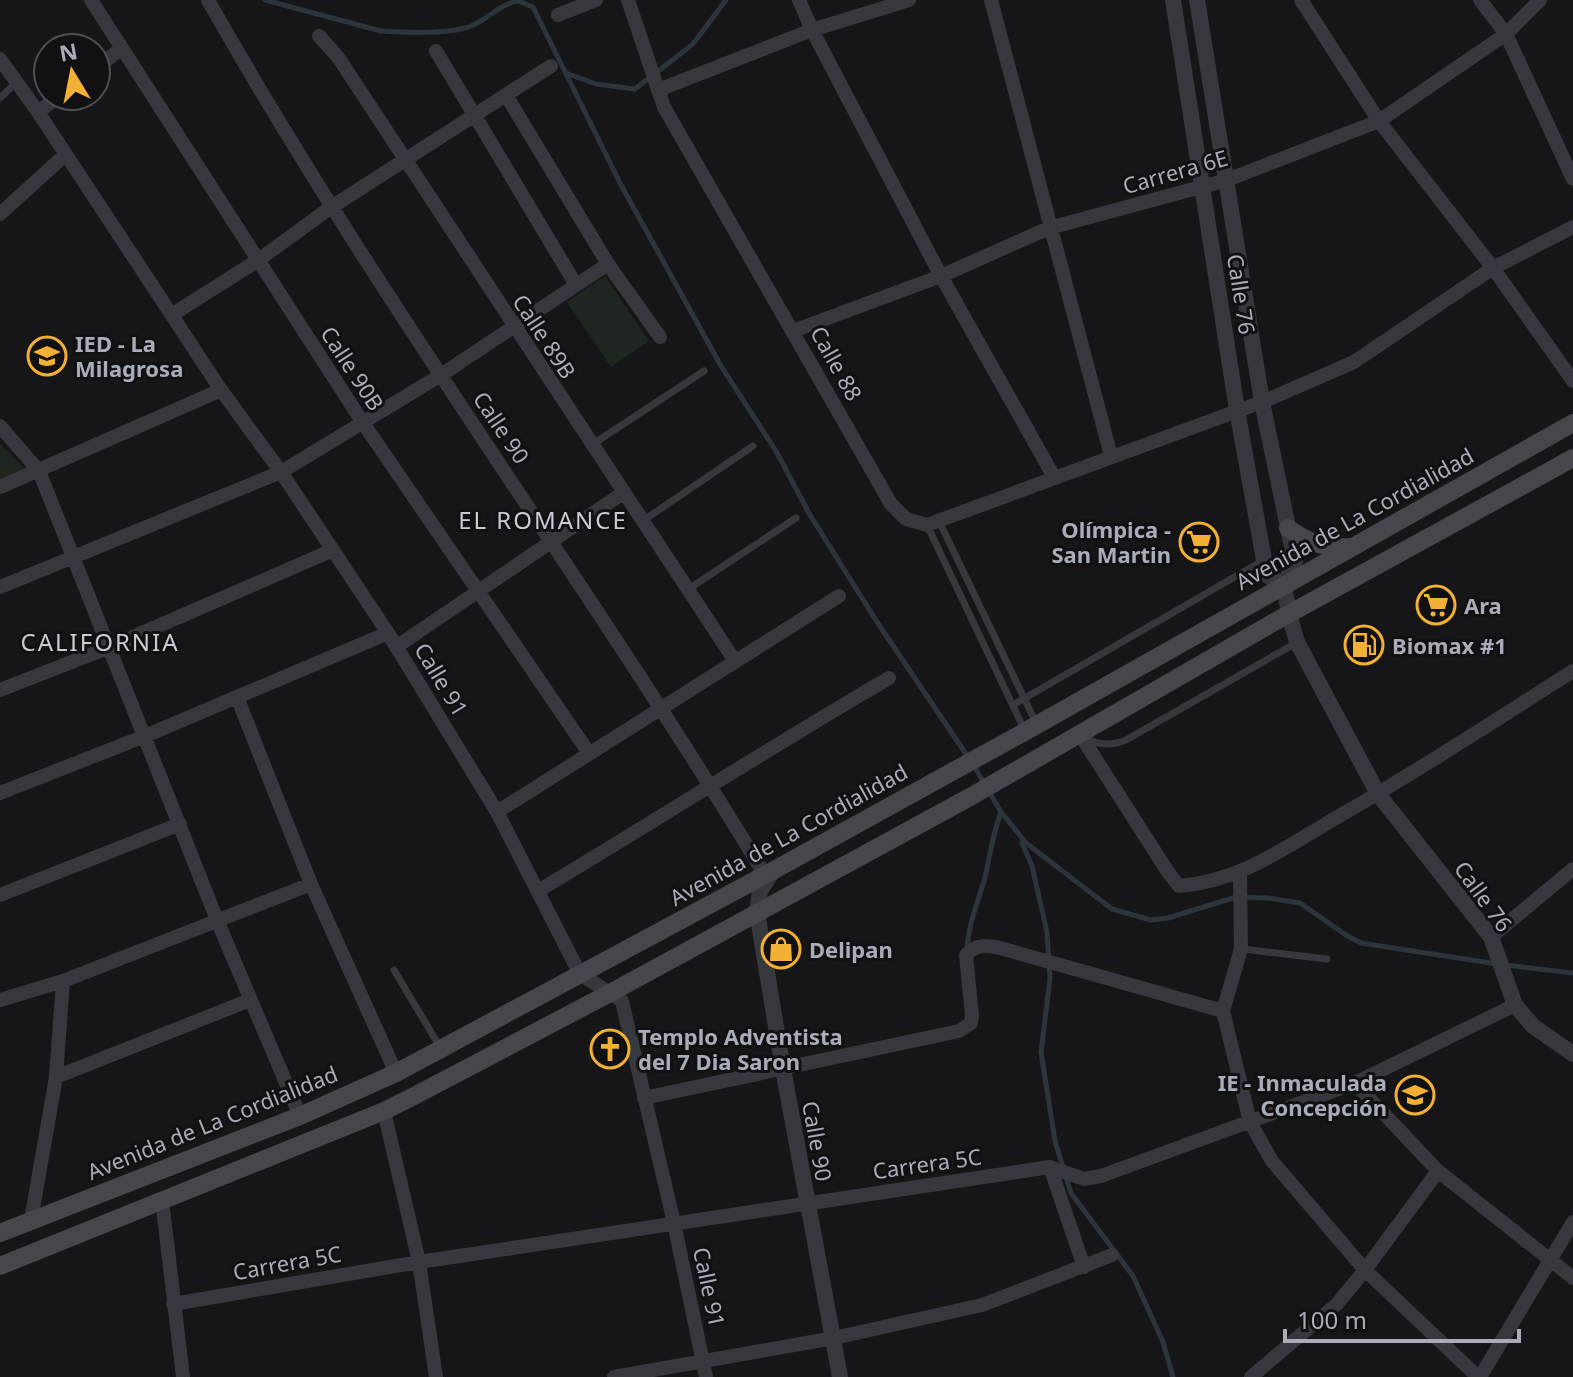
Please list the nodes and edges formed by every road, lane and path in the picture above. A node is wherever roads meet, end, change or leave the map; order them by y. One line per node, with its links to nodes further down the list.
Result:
1 (91, 0): 17 (street, Calle 90B)
2 (208, 0): 35 (street, Calle 90)
3 (596, 0): 13 (street)
4 (628, 0): 23 (street, Calle 88)
5 (799, 0): 14 (street)
6 (909, 0): 14 (street)
7 (991, 0): 38 (street)
8 (1173, 0): 34 (street, Calle 76)
9 (1197, 0): 33 (street, Calle 76)
10 (1301, 0): 29 (street)
11 (1480, 0): 15 (street)
12 (1540, 0): 15 (street, Carrera 6E)
13 (558, 15)
14 (812, 30): 23 (street); 42 (street)
15 (1506, 34): 29 (street, Carrera 6E); 32 (street)
16 (319, 36): 31 (street, Calle 89B)
17 (121, 49): 19 (street); 39 (street, Calle 90B)
18 (436, 51): 28 (street)
19 (112, 56)
20 (0, 59): 22 (street, Calle 91)
21 (551, 66): 24 (street)
22 (17, 82): 25 (lane); 26 (street, Calle 91)
23 (658, 90): 46 (street, Calle 88)
24 (506, 95): 28 (street); 40 (street)
25 (0, 98)
26 (32, 103)
27 (38, 112): 30 (street, Calle 91)
28 (473, 116): 31 (street); 43 (street)
29 (1379, 121): 33 (street, Carrera 6E); 41 (street)
30 (65, 155): 36 (street); 44 (street, Calle 91)
31 (405, 162): 35 (street); 45 (street, Calle 89B)
32 (1573, 179)
33 (1227, 180): 34 (street, Carrera 6E); 52 (street, Calle 76)
34 (1203, 187): 38 (street, Carrera 6E); 53 (street, Calle 76)
35 (330, 208): 39 (street); 49 (street, Calle 90)
36 (0, 214)
37 (1573, 227): 41 (street)
38 (1049, 228): 42 (street, Carrera 6E); 59 (street)
39 (257, 261): 44 (street); 54 (street, Calle 90B)
40 (608, 264): 43 (street); 47 (street)
41 (1493, 268): 50 (street); 52 (street)
42 (941, 276): 46 (street, Carrera 6E); 63 (street)
43 (576, 285): 45 (street)
44 (173, 314): 51 (street, Calle 91)
45 (513, 327): 49 (street); 57 (street, Calle 89B)
46 (793, 331): 68 (street, Calle 88)
47 (660, 337)
48 (704, 371): 57 (lane)
49 (441, 375): 54 (street); 70 (street, Calle 90)
50 (1573, 381)
51 (221, 390): 61 (street); 62 (street, Calle 91)
52 (1262, 402): 53 (street); 69 (street, Calle 76)
53 (1237, 410): 59 (street); 74 (street, Calle 76)
54 (363, 423): 62 (street); 78 (street, Calle 90B)
55 (1573, 423): 71 (main road, Avenida de La Cordialidad)
56 (0, 426): 61 (street)
57 (591, 445): 65 (street, Calle 89B)
58 (753, 446): 67 (lane)
59 (1111, 456): 63 (street)
60 (1573, 458): 80 (main road)
61 (39, 471): 64 (street); 73 (street)
62 (281, 472): 72 (street, Calle 91); 73 (street)
63 (1054, 477): 68 (street)
64 (0, 487)
65 (623, 493): 67 (street, Calle 89B); 70 (street)
66 (796, 518): 77 (lane)
67 (642, 522): 77 (street, Calle 89B)
68 (933, 523): 90 (lane); 91 (lane)
69 (1288, 528): 71 (main road); 75 (street, Calle 76)
70 (551, 542): 78 (street); 92 (street, Calle 90)
71 (1351, 546): 75 (main road, Avenida de La Cordialidad)
72 (333, 550): 81 (street, Calle 91); 83 (street)
73 (74, 557): 76 (street); 83 (street)
74 (1264, 560): 75 (street, Calle 76); 90 (lane)
75 (1284, 585): 80 (street, Calle 76); 93 (main road, Avenida de La Cordialidad)
76 (0, 587)
77 (687, 590): 85 (street, Calle 89B)
78 (480, 591): 84 (street); 96 (street, Calle 90B)
79 (839, 596): 85 (street)
80 (1289, 614): 82 (street, Calle 76); 94 (main road)
81 (388, 633): 84 (street, Calle 91); 89 (street)
82 (1297, 642): 94 (lane); 99 (street, Calle 76)
83 (110, 647): 88 (street); 95 (street)
84 (396, 647): 100 (street, Calle 91)
85 (735, 661): 92 (street)
86 (1573, 671): 99 (street)
87 (889, 678): 97 (street)
88 (0, 690)
89 (237, 697): 95 (street); 105 (street)
90 (1023, 699): 91 (lane); 93 (lane)
91 (1013, 705): 93 (lane)
92 (661, 709): 96 (street); 97 (street, Calle 90)
93 (1031, 728): 103 (main road, Avenida de La Cordialidad)
94 (1079, 733): 104 (street); 108 (main road)
95 (145, 736): 98 (street); 101 (street)
96 (589, 753): 100 (street)
97 (711, 787): 103 (street, Calle 90); 106 (street)
98 (0, 793)
99 (1378, 794): 104 (street); 110 (street, Calle 76)
100 (497, 812): 106 (street, Calle 91)
101 (180, 824): 107 (street); 109 (street)
102 (1573, 869): 110 (street)
103 (769, 873): 108 (street); 114 (main road, Avenida de La Cordialidad)
104 (1240, 873): 111 (street)
105 (311, 884): 109 (street); 124 (street)
106 (538, 891): 114 (street, Calle 91)
107 (0, 895)
108 (757, 912): 116 (main road); 123 (street, Calle 90)
109 (217, 920): 115 (street); 118 (street)
110 (1494, 945): 119 (street, Calle 76)
111 (1241, 949): 112 (lane); 120 (street)
112 (1327, 959)
113 (394, 970): 121 (lane)
114 (580, 974): 116 (street, Calle 91); 121 (main road, Avenida de La Cordialidad)
115 (63, 981): 117 (street); 125 (street)
116 (610, 993): 127 (street, Calle 91); 128 (main road)
117 (0, 1000)
118 (250, 1000): 125 (street); 129 (street)
119 (1515, 1005): 122 (street, Calle 76); 126 (street, Carrera 5C)
120 (1223, 1011): 123 (street); 130 (street)
121 (442, 1049): 124 (main road, Avenida de La Cordialidad)
122 (1573, 1054)
123 (783, 1069): 127 (street); 134 (street, Calle 90)
124 (396, 1073): 129 (main road, Avenida de La Cordialidad)
125 (56, 1077): 135 (street)
126 (1355, 1083): 130 (street, Carrera 5C); 132 (street)
127 (644, 1098): 137 (street, Calle 91)
128 (384, 1111): 133 (main road); 141 (street)
129 (300, 1116): 135 (main road, Avenida de La Cordialidad)
130 (1250, 1122): 131 (street, Carrera 5C); 144 (street)
131 (1050, 1167): 134 (street, Carrera 5C); 143 (street)
132 (1438, 1171): 140 (street); 144 (street)
133 (162, 1200): 142 (main road); 146 (street)
134 (807, 1203): 137 (street, Carrera 5C); 147 (street, Calle 90)
135 (31, 1220): 138 (main road, Avenida de La Cordialidad)
136 (1573, 1222): 140 (street)
137 (674, 1223): 141 (street, Carrera 5C); 148 (street, Calle 91)
138 (0, 1233)
139 (1112, 1255): 143 (street)
140 (1549, 1260): 145 (street); 154 (street)
141 (419, 1262): 146 (street, Carrera 5C); 150 (street)
142 (0, 1266)
143 (1084, 1267): 147 (street)
144 (1365, 1270): 153 (street); 154 (street)
145 (1573, 1278)
146 (173, 1304): 149 (street)
147 (834, 1338): 148 (street); 152 (street, Calle 90)
148 (705, 1370): 151 (street)
149 (183, 1377)
150 (436, 1377)
151 (614, 1377)
152 (840, 1377)
153 (1251, 1377)
154 (1479, 1377)

